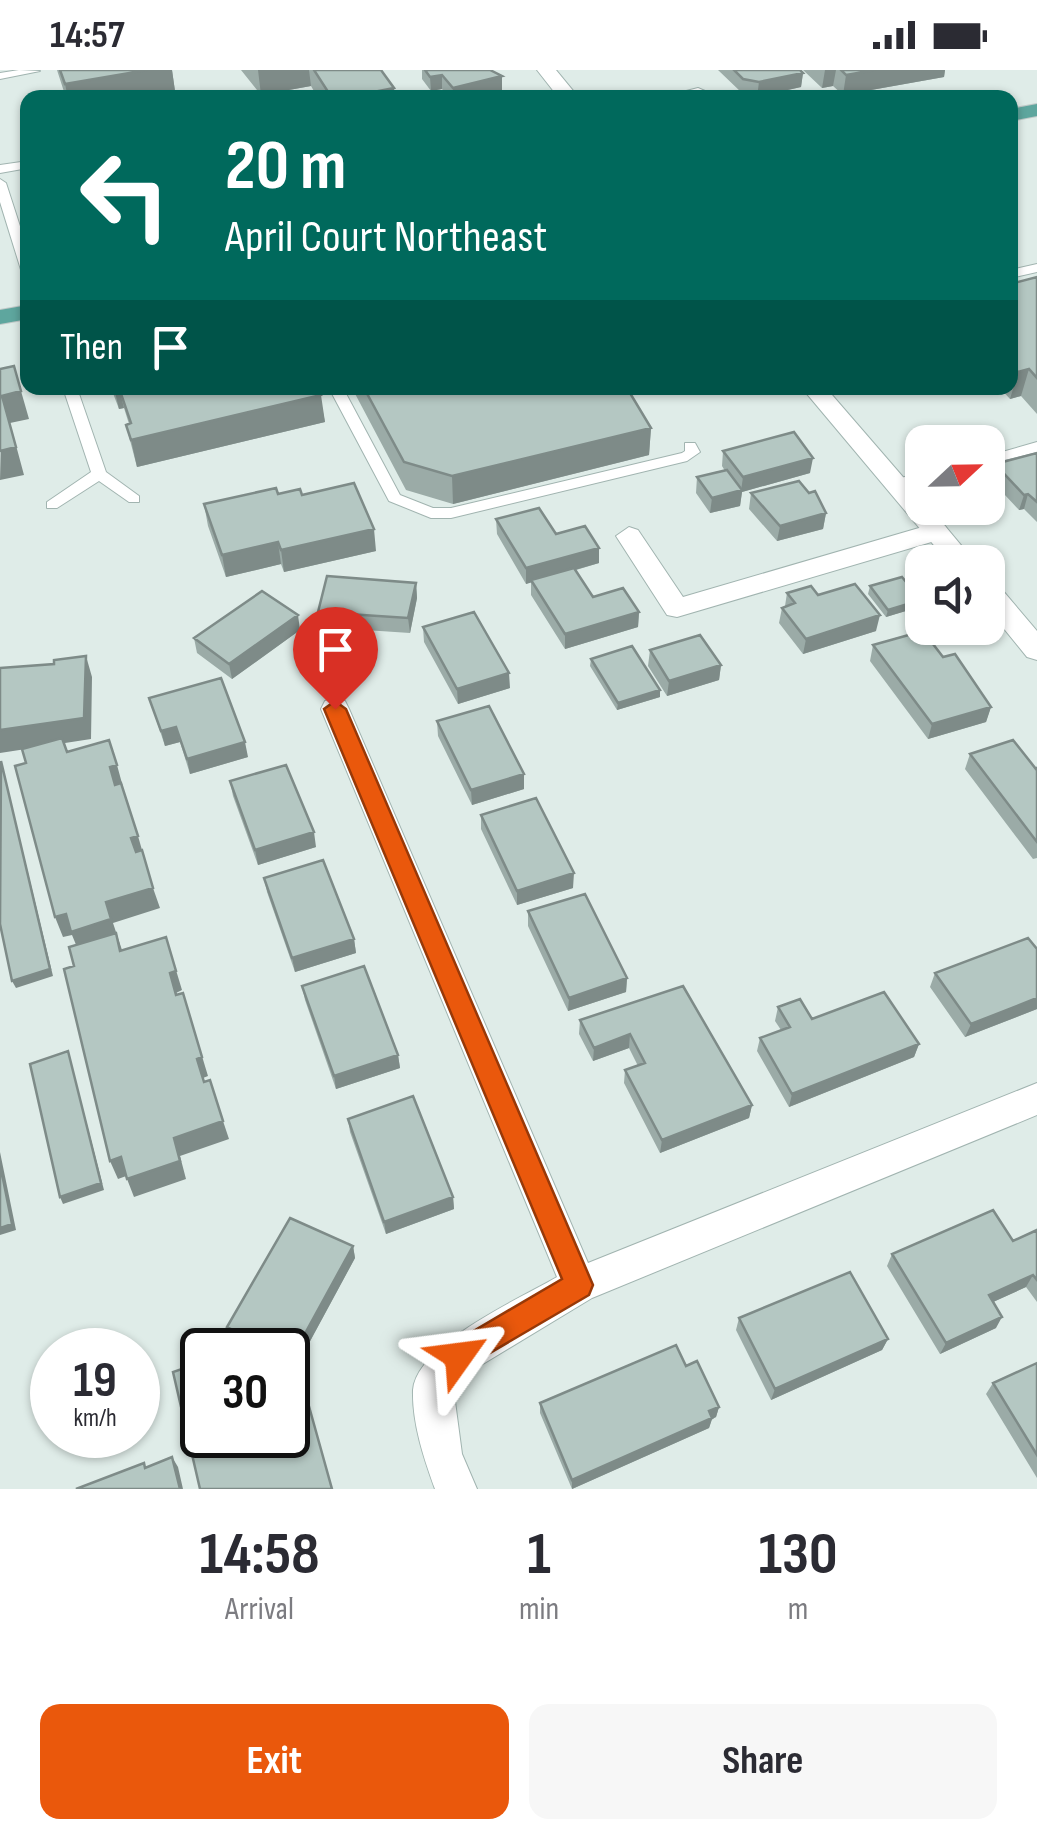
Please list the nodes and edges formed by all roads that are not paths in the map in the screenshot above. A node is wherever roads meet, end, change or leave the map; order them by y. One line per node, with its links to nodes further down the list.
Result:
1 (546, 70): 4 (street)
2 (35, 74): 3 (lane)
3 (0, 76)
4 (563, 90)
5 (0, 183): 6 (lane)
6 (20, 247)
7 (72, 395): 13 (lane)
8 (340, 395): 10 (lane)
9 (820, 395): 15 (street)
10 (690, 446)
11 (1037, 447): 12 (lane)
12 (1005, 455)
13 (99, 474): 16 (lane); 17 (lane)
14 (905, 482): 15 (lane)
15 (896, 484): 18 (street)
16 (134, 499)
17 (52, 505)
18 (936, 532): 19 (street); 20 (street)
19 (629, 536)
20 (947, 545)
21 (1005, 612): 22 (street)
22 (1037, 650)
23 (335, 709): 25 (street)
24 (1037, 1100): 25 (street)
25 (579, 1285): 26 (street)
26 (456, 1489)

